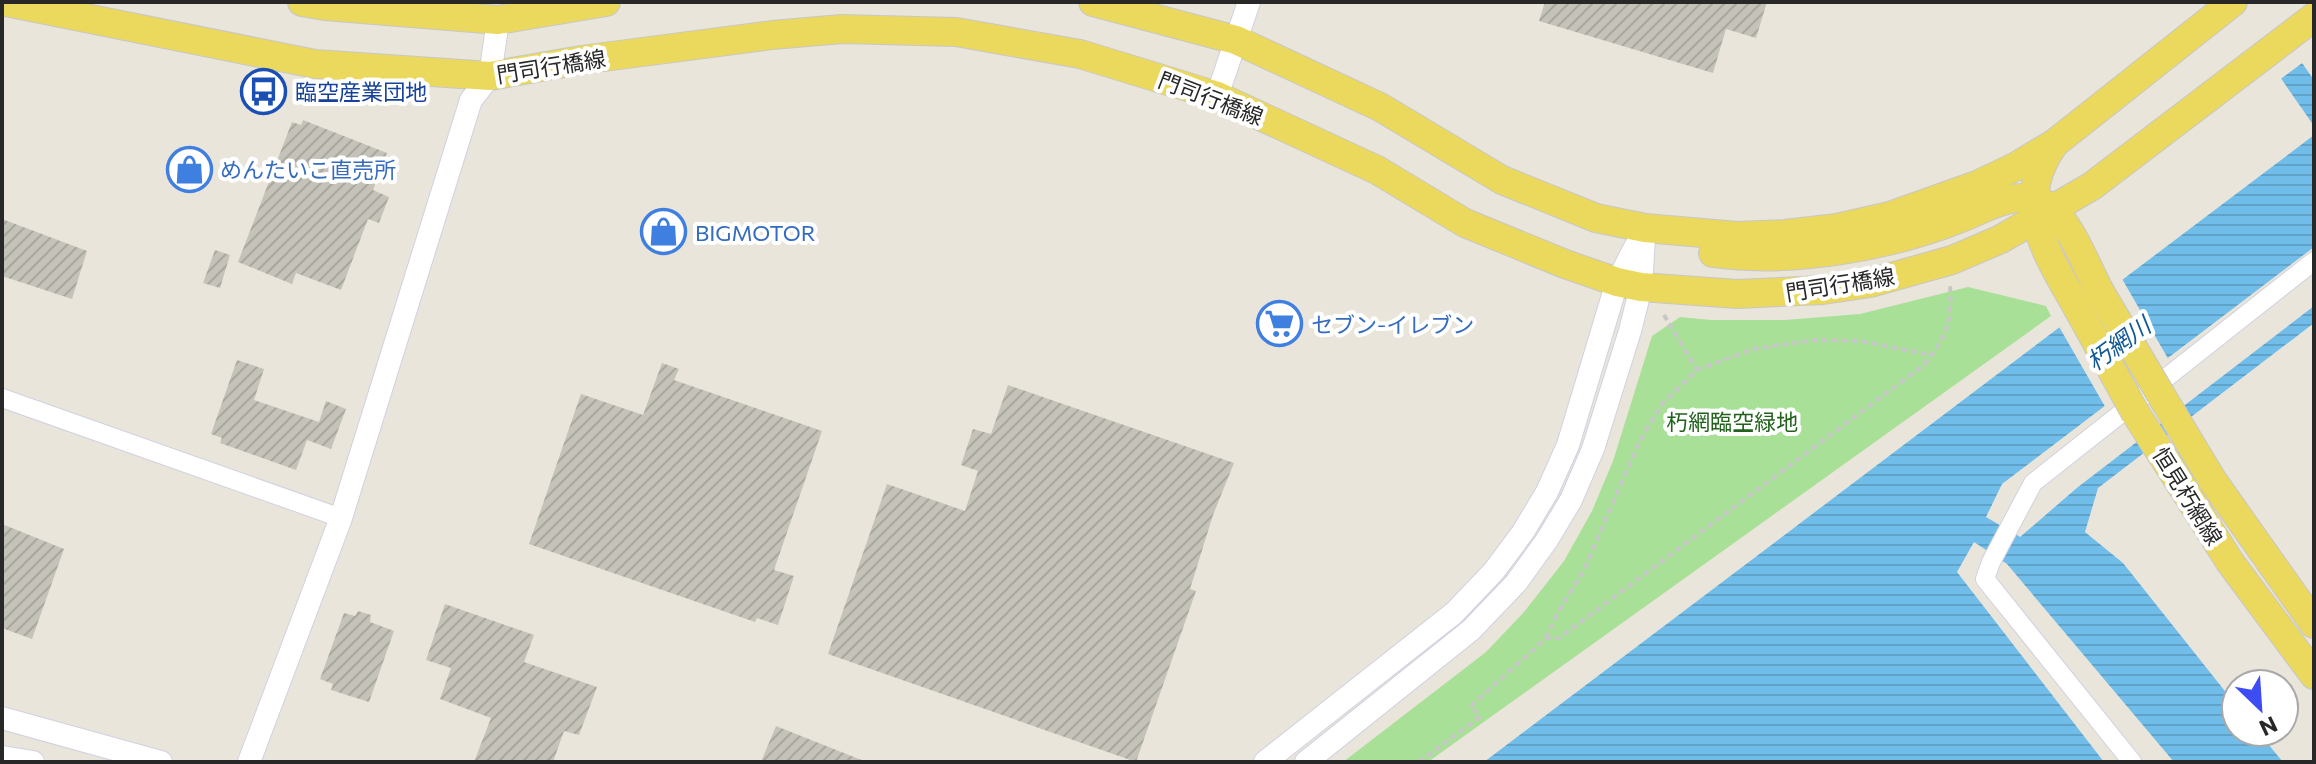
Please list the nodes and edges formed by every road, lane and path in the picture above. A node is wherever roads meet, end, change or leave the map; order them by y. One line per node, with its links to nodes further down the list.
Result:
1 (6, 2): 10 (main road, 門司行橋線)
2 (302, 2): 7 (main road)
3 (606, 2): 7 (main road)
4 (1093, 2): 9 (main road)
5 (1249, 2): 9 (street)
6 (2226, 7): 12 (main road)
7 (504, 11): 10 (street)
8 (2314, 17): 13 (main road, 門司行橋線)
9 (1236, 40): 11 (street); 15 (main road)
10 (490, 76): 11 (main road, 門司行橋線); 26 (street)
11 (1217, 96): 21 (main road, 門司行橋線)
12 (2055, 143): 14 (main road); 15 (main road)
13 (2092, 186): 14 (main road, 門司行橋線); 16 (main road)
14 (2041, 210): 15 (main road); 16 (main road, 恒見朽網線); 17 (main road, 門司行橋線); 18 (main road, 恒見朽網線)
15 (1645, 228): 21 (street)
16 (2071, 235): 27 (main road, 恒見朽網線, bridge)
17 (2001, 239): 18 (main road); 21 (main road, 門司行橋線)
18 (2045, 250): 29 (main road, 恒見朽網線, bridge)
19 (2314, 261): 38 (street)
20 (1950, 282): 23 (path)
21 (1629, 284): 35 (street); 36 (street)
22 (1664, 315): 24 (path)
23 (1931, 355): 24 (path); 28 (path)
24 (1697, 370): 28 (path)
25 (2, 398): 26 (street)
26 (341, 518): 34 (street)
27 (2314, 624)
28 (1546, 638): 37 (path)
29 (2314, 675)
30 (2, 718): 33 (street)
31 (2, 757): 32 (street)
32 (33, 762)
33 (161, 762)
34 (249, 762)
35 (1265, 762)
36 (1306, 762)
37 (1419, 762)
38 (2132, 762)

